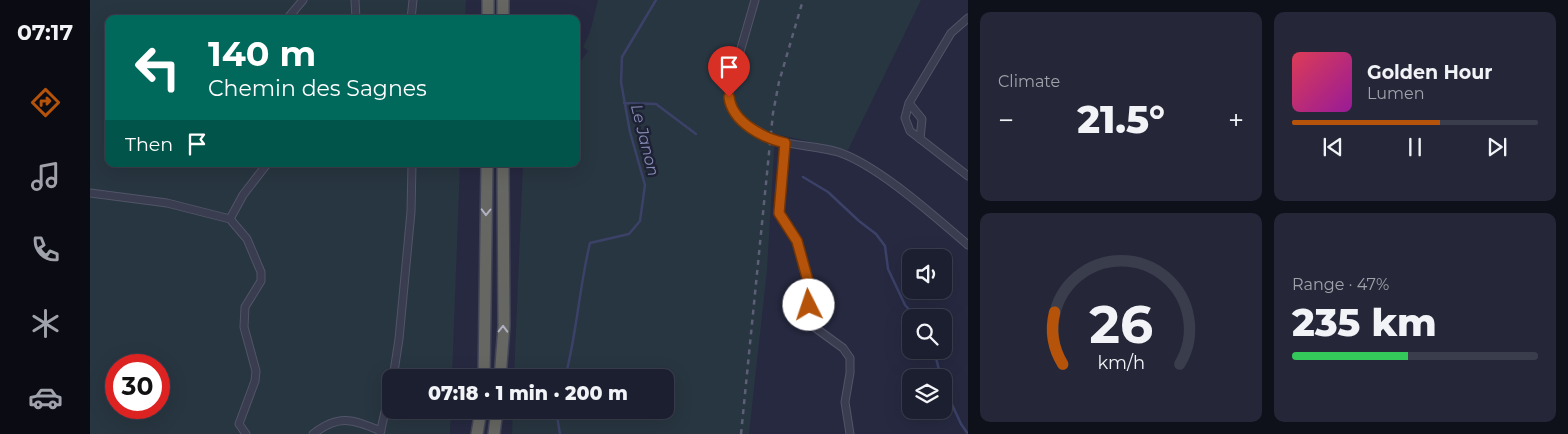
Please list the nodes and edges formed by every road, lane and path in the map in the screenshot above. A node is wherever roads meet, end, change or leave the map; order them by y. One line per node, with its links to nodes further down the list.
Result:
1 (303, 0): 7 (street)
2 (355, 0): 8 (street)
3 (413, 0): 9 (street)
4 (488, 0): 10 (highway)
5 (503, 0): 11 (highway)
6 (755, 0): 15 (street, bridge)
7 (290, 15)
8 (356, 15)
9 (411, 15)
10 (488, 15)
11 (503, 15)
12 (968, 18): 13 (street)
13 (910, 103): 14 (street); 14 (street)
14 (920, 139): 20 (street)
15 (785, 143): 23 (street); 35 (street)
16 (266, 167): 22 (street)
17 (412, 167): 24 (street)
18 (487, 167): 25 (highway, one-way to 25)
19 (504, 167): 26 (highway, one-way to 19)
20 (968, 176)
21 (90, 194): 22 (street)
22 (230, 219): 31 (street)
23 (968, 245)
24 (395, 369)
25 (484, 369)
26 (501, 369)
27 (383, 419): 30 (street)
28 (480, 419): 33 (highway)
29 (496, 419): 34 (highway)
30 (380, 433): 32 (street)
31 (246, 434)
32 (313, 434)
33 (478, 434)
34 (494, 434)
35 (850, 434)

